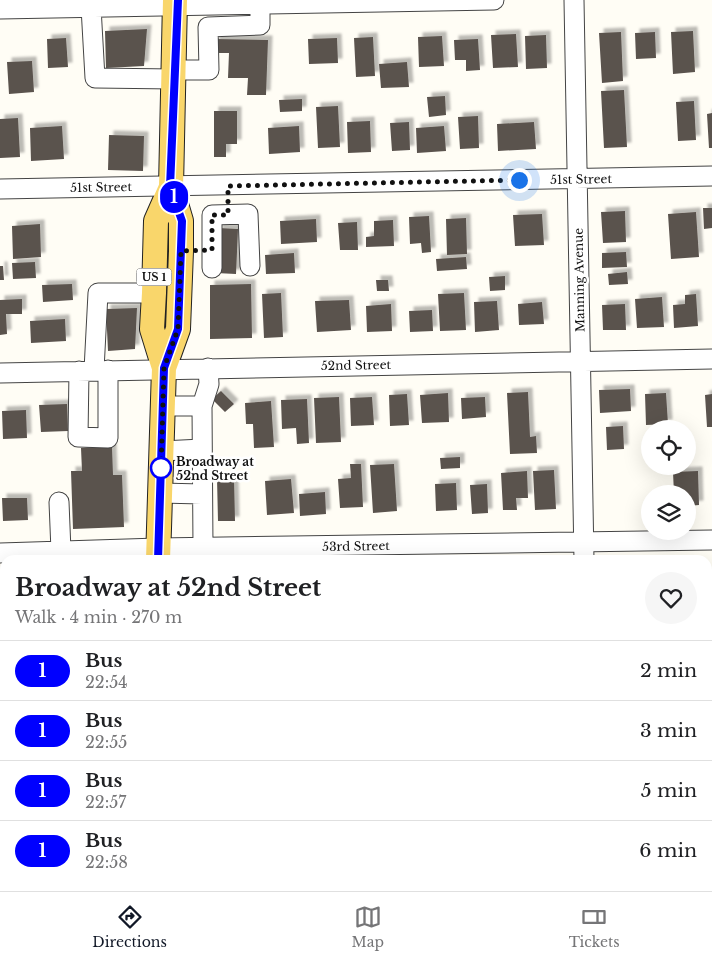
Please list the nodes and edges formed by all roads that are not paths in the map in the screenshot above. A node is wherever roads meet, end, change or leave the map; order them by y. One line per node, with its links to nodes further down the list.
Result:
1 (494, 0): 3 (street)
2 (574, 0): 12 (street, Manning Avenue)
3 (290, 1): 5 (street)
4 (176, 2): 6 (street); 7 (street); 10 (main road, US 1)
5 (260, 3): 6 (street); 9 (street)
6 (220, 4): 9 (street)
7 (86, 5): 8 (street); 10 (street)
8 (0, 9)
9 (221, 26): 10 (street)
10 (174, 74): 14 (main road, US 1)
11 (712, 176): 12 (street, 51st Street)
12 (577, 179): 13 (street, 51st Street); 21 (street, Manning Avenue)
13 (228, 186): 14 (street, 51st Street); 16 (street)
14 (170, 187): 15 (street, 51st Street); 17 (main road, US 1); 19 (main road, US 1)
15 (0, 189)
16 (228, 215): 17 (street); 18 (street)
17 (181, 251): 22 (main road, US 1)
18 (250, 266)
19 (154, 294): 22 (main road, US 1); 24 (street)
20 (712, 359): 21 (street, 52nd Street)
21 (580, 362): 23 (street, 52nd Street); 35 (street, Manning Avenue)
22 (164, 368): 23 (street, 52nd Street); 24 (street, 52nd Street); 26 (main road, US 1)
23 (208, 368): 27 (street)
24 (94, 370): 25 (street, 52nd Street)
25 (0, 373)
26 (163, 406): 27 (street); 29 (main road, US 1)
27 (202, 406): 28 (street)
28 (202, 449): 29 (street); 31 (street)
29 (162, 451): 30 (main road, US 1)
30 (160, 493): 31 (street); 38 (main road, US 1)
31 (202, 494): 34 (street)
32 (59, 502): 37 (street)
33 (712, 540): 35 (street, 53rd Street)
34 (202, 548): 38 (street, 53rd Street); 39 (street, 53rd Street)
35 (584, 552): 39 (street, 53rd Street)
36 (0, 553): 37 (street, 53rd Street)
37 (67, 554): 40 (street, 53rd Street)
38 (158, 554): 40 (street, 53rd Street)
39 (224, 554)
40 (113, 555)

